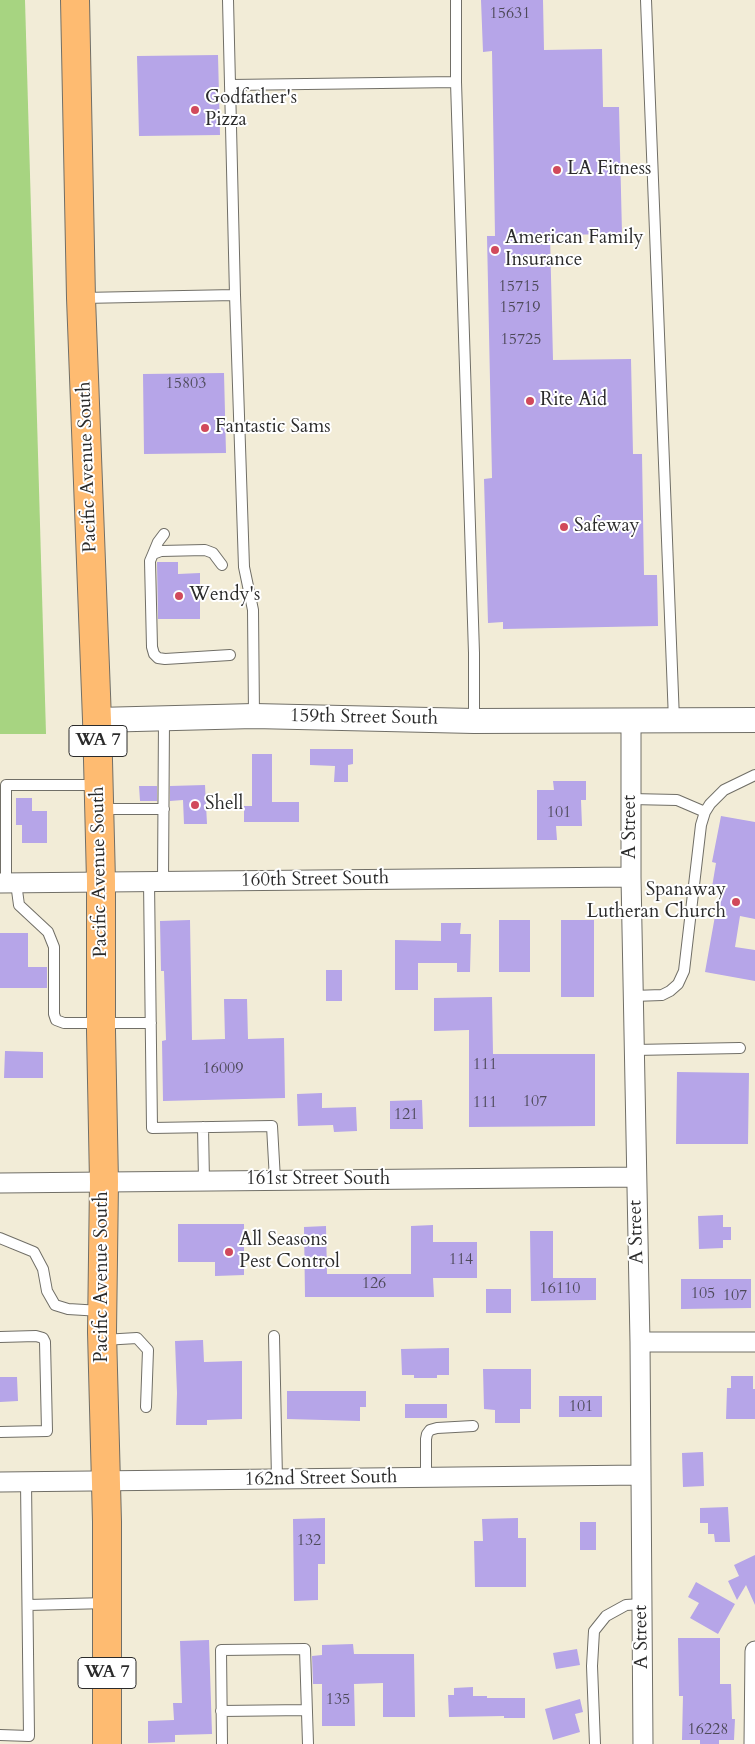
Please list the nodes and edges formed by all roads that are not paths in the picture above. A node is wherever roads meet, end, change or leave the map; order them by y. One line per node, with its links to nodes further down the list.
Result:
1 (75, 0): 8 (main road, Pacific Avenue South / WA 7)
2 (228, 0): 6 (lane)
3 (456, 0): 5 (lane)
4 (646, 0): 17 (lane)
5 (456, 82): 6 (lane); 19 (lane)
6 (231, 85): 7 (lane)
7 (235, 295): 8 (lane); 13 (lane)
8 (81, 298): 15 (main road, Pacific Avenue South / WA 7)
9 (164, 534): 10 (lane)
10 (153, 554): 11 (lane); 12 (lane)
11 (222, 565)
12 (230, 656)
13 (254, 716): 14 (street, 159th Street South); 19 (street, 159th Street South)
14 (164, 718): 15 (street, 159th Street South); 23 (lane)
15 (97, 720): 21 (main road, Pacific Avenue South / WA 7)
16 (631, 720): 17 (street, 159th Street South); 19 (street, 159th Street South); 22 (street, A Street)
17 (674, 720): 18 (street, 159th Street South)
18 (755, 720)
19 (474, 721)
20 (755, 775): 24 (lane)
21 (99, 797): 23 (lane); 26 (main road, Pacific Avenue South / WA 7); 28 (lane)
22 (631, 799): 24 (lane); 25 (street, A Street)
23 (164, 809): 27 (lane)
24 (705, 812): 29 (lane)
25 (631, 877): 27 (street, 160th Street South); 29 (street, A Street)
26 (101, 881): 27 (street, 160th Street South); 28 (street, 160th Street South); 30 (main road, Pacific Avenue South / WA 7)
27 (156, 881): 31 (lane)
28 (8, 883): 30 (lane)
29 (633, 996): 33 (street, A Street)
30 (101, 1023): 31 (lane); 39 (main road, Pacific Avenue South / WA 7)
31 (151, 1023): 34 (lane)
32 (740, 1048): 33 (lane)
33 (634, 1050): 35 (street, A Street)
34 (203, 1127): 36 (lane); 37 (lane)
35 (636, 1177): 36 (street, 161st Street South); 45 (street, A Street)
36 (275, 1180): 37 (street, 161st Street South)
37 (204, 1181): 39 (street, 161st Street South)
38 (0, 1182): 39 (street, 161st Street South)
39 (104, 1182): 41 (main road, Pacific Avenue South / WA 7)
40 (0, 1238): 41 (lane)
41 (102, 1311): 44 (main road, Pacific Avenue South / WA 7)
42 (274, 1336): 52 (lane)
43 (0, 1337): 49 (lane)
44 (102, 1340): 47 (lane); 53 (main road, Pacific Avenue South / WA 7)
45 (640, 1342): 46 (street); 50 (street, A Street)
46 (755, 1342)
47 (146, 1407)
48 (474, 1426): 51 (lane)
49 (0, 1432)
50 (641, 1475): 51 (street, 162nd Street South); 57 (street, A Street)
51 (426, 1477): 52 (street, 162nd Street South)
52 (277, 1479): 53 (street, 162nd Street South)
53 (106, 1481): 55 (street, 162nd Street South); 56 (main road, Pacific Avenue South / WA 7)
54 (0, 1482): 55 (street, 162nd Street South)
55 (26, 1482): 58 (lane)
56 (107, 1602): 58 (lane); 63 (main road, Pacific Avenue South / WA 7)
57 (642, 1604): 66 (lane); 67 (street, A Street)
58 (28, 1605): 62 (lane)
59 (755, 1651): 68 (street)
60 (307, 1710): 61 (lane); 61 (lane); 65 (lane)
61 (221, 1711): 64 (lane)
62 (0, 1735)
63 (107, 1744)
64 (222, 1744)
65 (308, 1744)
66 (595, 1744)
67 (644, 1744)
68 (754, 1744)

